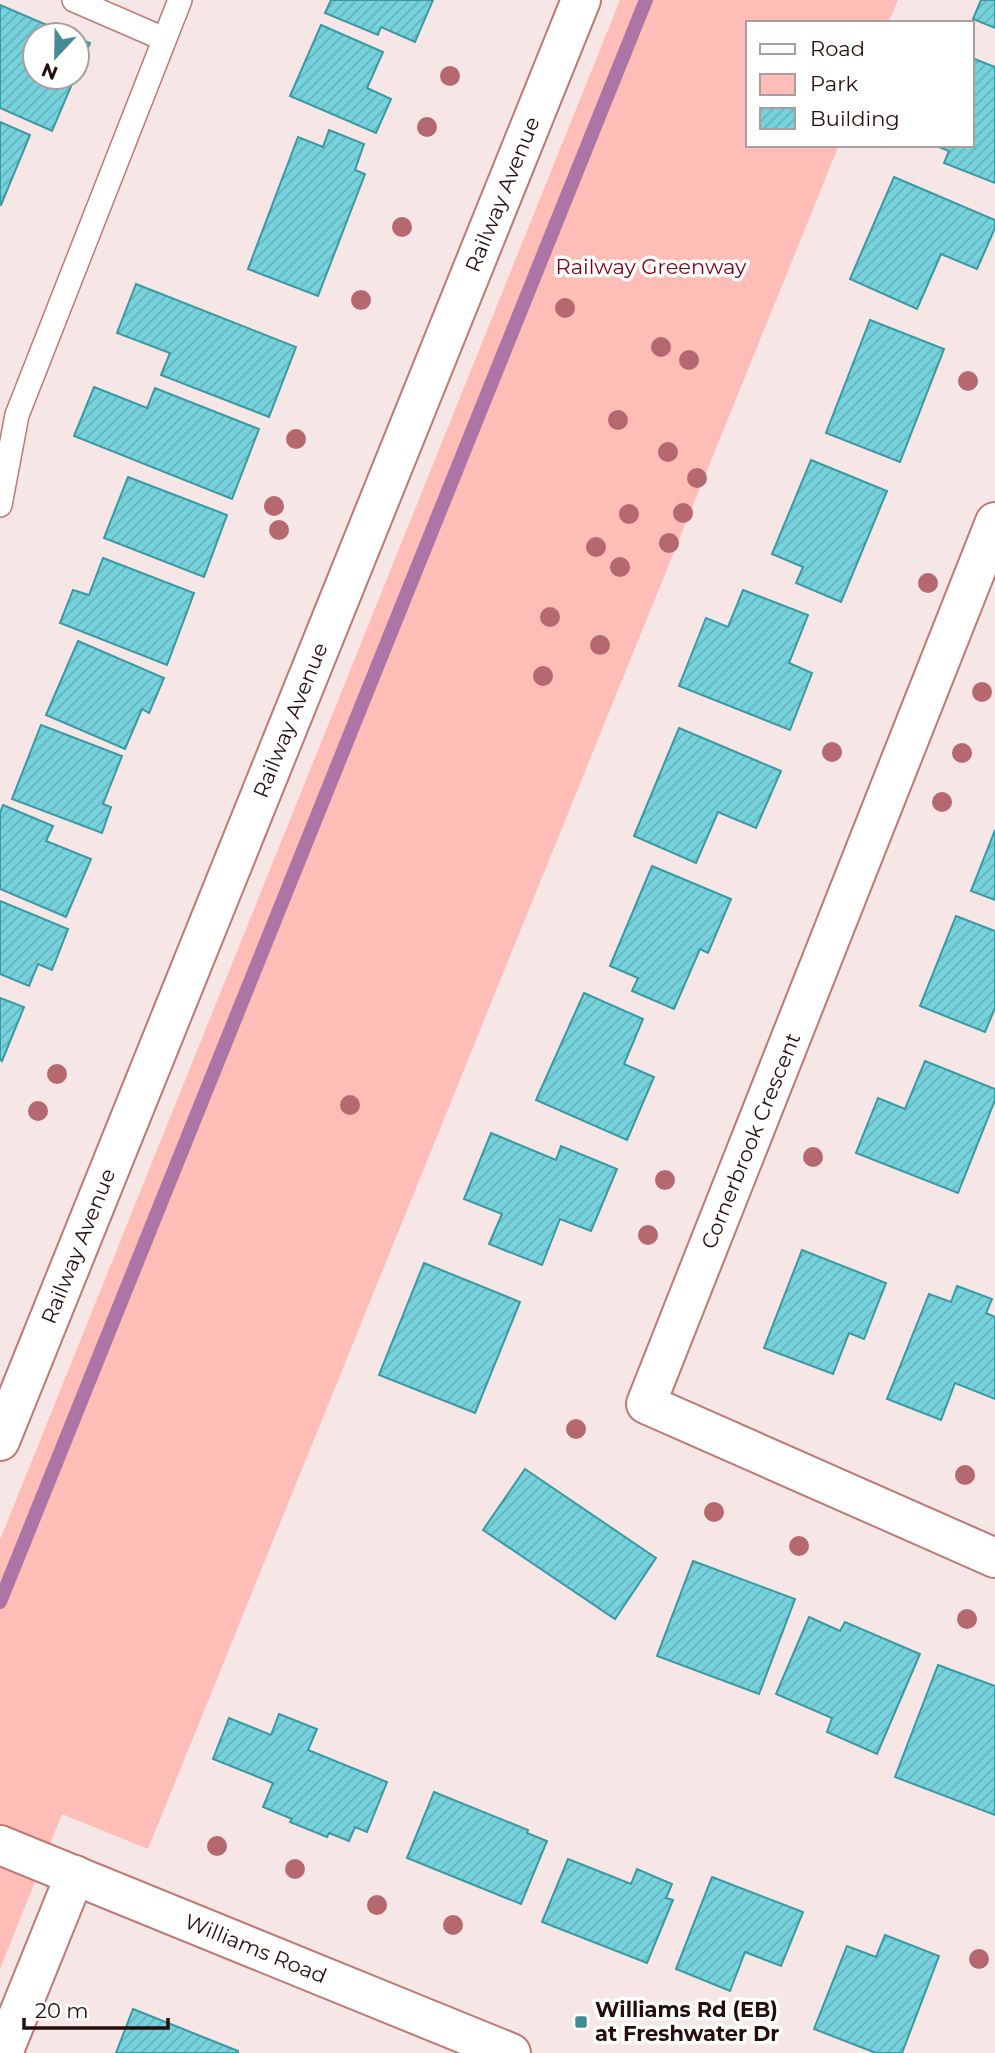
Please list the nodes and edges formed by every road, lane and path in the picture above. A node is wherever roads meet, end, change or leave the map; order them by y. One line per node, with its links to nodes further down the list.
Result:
1 (74, 0): 4 (lane)
2 (180, 0): 4 (lane)
3 (581, 0): 7 (street, Railway Avenue)
4 (164, 39): 5 (lane)
5 (0, 505)
6 (995, 522): 8 (street, Cornerbrook Crescent)
7 (0, 1441)
8 (995, 1558)
9 (0, 1845): 10 (street, Williams Road)
10 (75, 1875): 11 (street); 12 (street, Williams Road)
11 (3, 2053)
12 (511, 2053)

